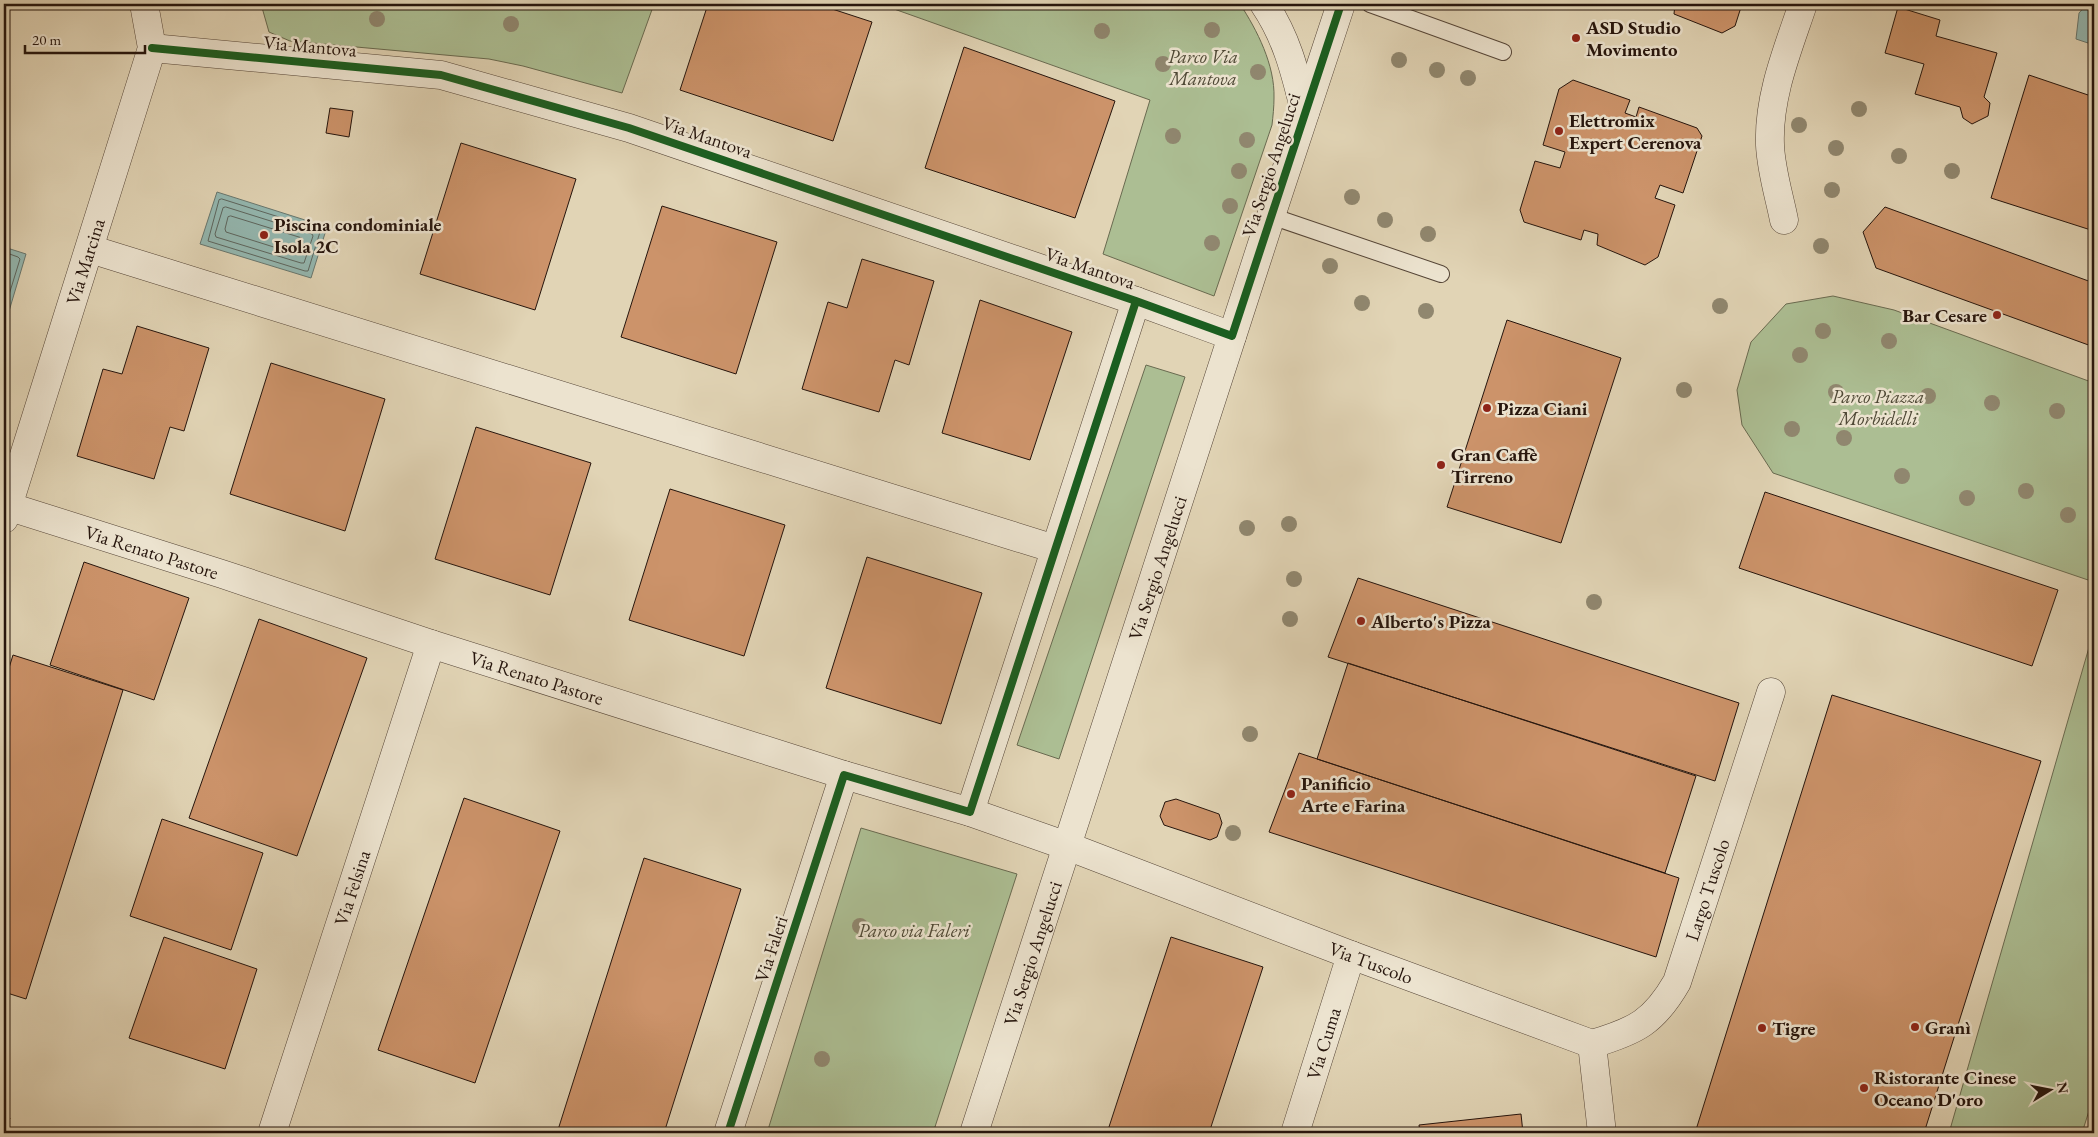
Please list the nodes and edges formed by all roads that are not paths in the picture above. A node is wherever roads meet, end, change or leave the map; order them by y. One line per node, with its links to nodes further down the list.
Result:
1 (144, 4): 6 (street, Via Marcina)
2 (1264, 4): 8 (street)
3 (1341, 4): 8 (street, Via Sergio Angelucci)
4 (1370, 4): 7 (lane)
5 (1803, 4): 10 (street)
6 (152, 48): 11 (street, Via Marcina); 13 (street, Via Mantova)
7 (1503, 52)
8 (1305, 112): 9 (street, Via Sergio Angelucci)
9 (1271, 216): 12 (lane); 14 (street, Via Sergio Angelucci)
10 (1784, 220)
11 (90, 250): 15 (street, Via Marcina); 16 (street)
12 (1441, 274)
13 (1136, 301): 14 (street, Via Mantova); 16 (street)
14 (1232, 336): 21 (street, Via Sergio Angelucci)
15 (5, 510): 17 (street, Via Renato Pastore)
16 (1055, 549): 20 (street)
17 (431, 644): 19 (street, Via Renato Pastore); 25 (street, Via Felsina)
18 (1771, 692): 23 (street, Largo Tuscolo)
19 (844, 775): 20 (street, Via Renato Pastore); 26 (street, Via Faleri)
20 (970, 812): 21 (street, Via Renato Pastore)
21 (1067, 846): 22 (street, Via Tuscolo); 27 (street, Via Sergio Angelucci)
22 (1351, 955): 23 (street, Via Tuscolo); 24 (street, Via Cuma)
23 (1592, 1044): 30 (street)
24 (1307, 1096): 28 (street, Via Cuma); 29 (street)
25 (272, 1133)
26 (728, 1133)
27 (974, 1133)
28 (1295, 1133)
29 (1314, 1133)
30 (1602, 1133)

